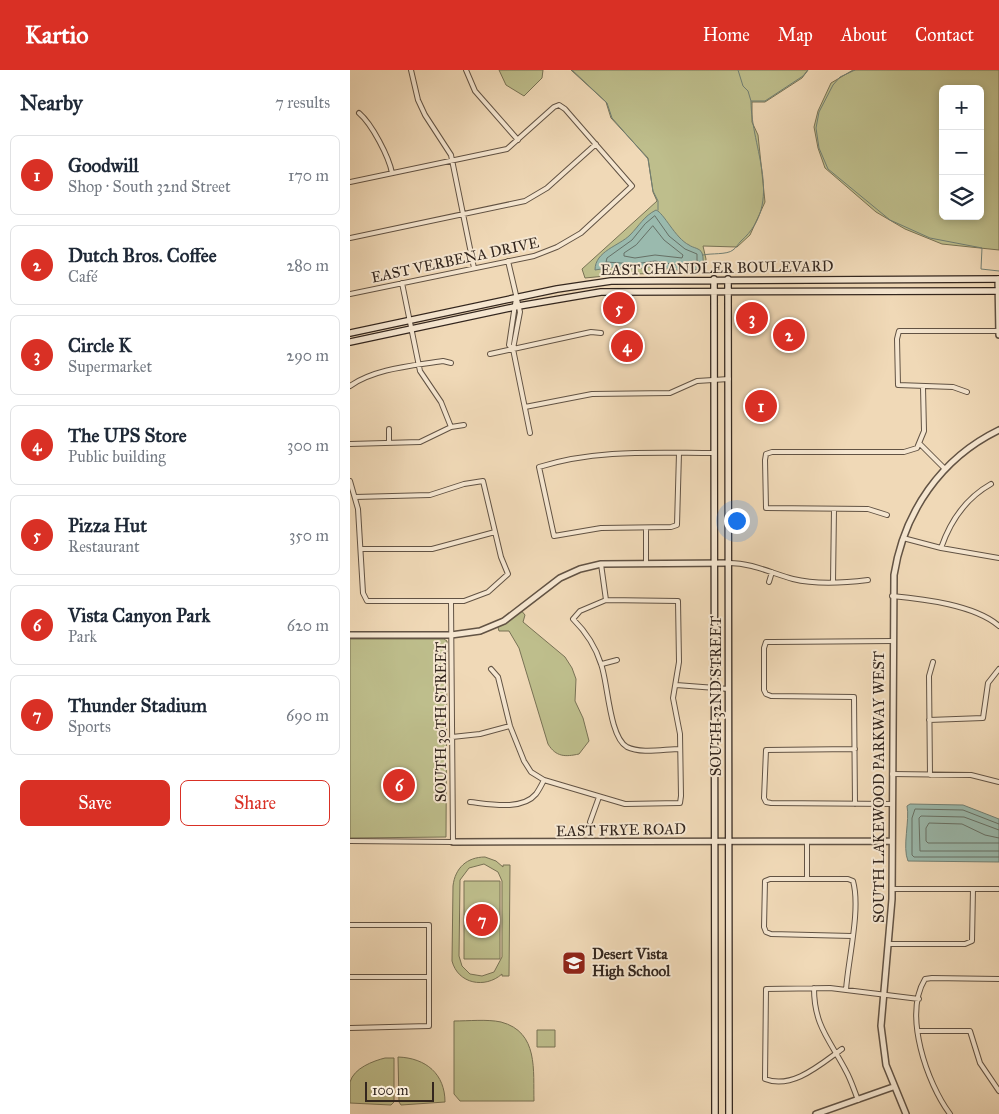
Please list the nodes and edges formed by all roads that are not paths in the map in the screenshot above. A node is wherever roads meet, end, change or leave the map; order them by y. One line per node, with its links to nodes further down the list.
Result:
1 (411, 70): 6 (street)
2 (466, 70): 4 (street)
3 (359, 113): 7 (street)
4 (518, 140): 5 (street); 6 (street)
5 (596, 144): 9 (street); 11 (street, EAST VERBENA DRIVE)
6 (452, 160): 7 (street); 9 (street)
7 (392, 173): 8 (street)
8 (350, 182)
9 (463, 214): 10 (street); 12 (street)
10 (350, 238)
11 (508, 261): 12 (street, EAST VERBENA DRIVE); 21 (street)
12 (474, 268): 16 (street, EAST VERBENA DRIVE)
13 (714, 279): 14 (main road, EAST CHANDLER BOULEVARD); 17 (main road, SOUTH 32ND STREET); 21 (main road, EAST CHANDLER BOULEVARD)
14 (728, 279): 15 (main road, EAST CHANDLER BOULEVARD); 18 (main road, SOUTH 32ND STREET)
15 (999, 279): 19 (street)
16 (402, 283): 20 (street, EAST VERBENA DRIVE); 23 (street)
17 (714, 291): 18 (main road, EAST CHANDLER BOULEVARD); 22 (main road, EAST CHANDLER BOULEVARD); 36 (main road, SOUTH 32ND STREET)
18 (728, 291): 19 (main road, EAST CHANDLER BOULEVARD); 37 (main road, SOUTH 32ND STREET)
19 (999, 291): 27 (street)
20 (350, 294)
21 (516, 298): 22 (street); 23 (main road, EAST CHANDLER BOULEVARD)
22 (516, 307): 24 (main road, EAST CHANDLER BOULEVARD); 25 (street); 26 (street)
23 (409, 320): 24 (street); 28 (main road, EAST CHANDLER BOULEVARD)
24 (411, 329): 31 (main road, EAST CHANDLER BOULEVARD); 35 (street)
25 (512, 330): 26 (street); 32 (street)
26 (517, 331): 32 (street)
27 (999, 331): 30 (street); 39 (street)
28 (350, 333)
29 (601, 333): 32 (street)
30 (999, 335)
31 (350, 342)
32 (513, 349): 33 (street); 41 (street)
33 (490, 354)
34 (451, 363): 35 (street)
35 (418, 365): 38 (street); 43 (street)
36 (714, 379): 37 (street); 41 (street); 51 (main road, SOUTH 32ND STREET)
37 (729, 380): 66 (main road, SOUTH 32ND STREET)
38 (350, 386)
39 (923, 387): 40 (street); 49 (street)
40 (967, 392)
41 (525, 407): 46 (street)
42 (464, 425): 43 (street)
43 (451, 427): 48 (street)
44 (389, 429): 48 (street)
45 (999, 430): 52 (street, SOUTH LAKEWOOD PARKWAY WEST)
46 (530, 433)
47 (350, 444): 48 (street)
48 (389, 444)
49 (920, 444): 52 (street); 56 (street)
50 (679, 453): 51 (street); 58 (street); 58 (street)
51 (714, 453): 65 (main road, SOUTH 32ND STREET)
52 (945, 469): 60 (street, SOUTH LAKEWOOD PARKWAY WEST)
53 (350, 481): 55 (street)
54 (991, 484): 61 (street)
55 (355, 497): 59 (street); 62 (street)
56 (834, 509): 57 (street); 71 (street)
57 (887, 514)
58 (646, 528): 64 (street)
59 (495, 532): 62 (street); 74 (street)
60 (903, 538): 61 (street); 72 (street, SOUTH LAKEWOOD PARKWAY WEST)
61 (941, 548): 63 (street)
62 (361, 549): 74 (street)
63 (999, 558)
64 (646, 563): 65 (street); 67 (street)
65 (714, 563): 66 (street); 85 (main road, SOUTH 32ND STREET)
66 (729, 563): 68 (street); 86 (main road, SOUTH 32ND STREET)
67 (601, 564): 73 (street); 77 (street)
68 (772, 572): 70 (street); 71 (street)
69 (868, 580): 71 (street)
70 (769, 582)
71 (834, 582)
72 (892, 596): 75 (street); 78 (street, SOUTH LAKEWOOD PARKWAY WEST)
73 (606, 600): 81 (street); 84 (street)
74 (451, 602): 77 (street, SOUTH 30TH STREET)
75 (999, 626)
76 (350, 635): 77 (street)
77 (451, 635): 89 (street, SOUTH 30TH STREET)
78 (892, 642): 91 (street); 92 (street, SOUTH LAKEWOOD PARKWAY WEST)
79 (618, 660): 81 (street)
80 (933, 662): 87 (street)
81 (602, 664): 90 (street)
82 (491, 669): 88 (street)
83 (999, 669): 87 (street)
84 (676, 685): 85 (street); 90 (street)
85 (714, 688): 86 (street); 102 (main road, SOUTH 32ND STREET)
86 (729, 689): 103 (main road, SOUTH 32ND STREET)
87 (929, 720): 93 (street)
88 (510, 726): 89 (street); 94 (street)
89 (452, 736): 106 (street, SOUTH 30TH STREET)
90 (680, 749): 96 (street)
91 (855, 749): 98 (street); 98 (street)
92 (892, 774): 93 (street); 99 (street, SOUTH LAKEWOOD PARKWAY WEST)
93 (930, 775): 95 (street)
94 (544, 780): 96 (street); 97 (street)
95 (999, 782)
96 (599, 797): 100 (street)
97 (470, 802)
98 (854, 804): 99 (street)
99 (892, 804): 105 (street, SOUTH LAKEWOOD PARKWAY WEST)
100 (590, 822)
101 (350, 841): 106 (street, EAST FRYE ROAD)
102 (715, 841): 103 (street, EAST FRYE ROAD); 106 (street, EAST FRYE ROAD); 128 (main road, SOUTH 32ND STREET)
103 (729, 841): 104 (street, EAST FRYE ROAD); 129 (main road, SOUTH 32ND STREET)
104 (807, 841): 105 (street, EAST FRYE ROAD); 107 (street)
105 (892, 841): 108 (street, SOUTH LAKEWOOD PARKWAY WEST)
106 (453, 842)
107 (807, 879): 112 (street); 112 (street)
108 (892, 889): 109 (street); 113 (street, SOUTH LAKEWOOD PARKWAY WEST)
109 (973, 889): 110 (street); 113 (street)
110 (998, 889)
111 (350, 925): 115 (street)
112 (852, 936): 118 (street)
113 (889, 944): 119 (street, SOUTH LAKEWOOD PARKWAY WEST)
114 (350, 977): 115 (street)
115 (429, 977): 121 (street)
116 (999, 979): 120 (street)
117 (814, 988): 118 (street); 124 (street); 124 (street)
118 (846, 990): 119 (street)
119 (883, 995): 120 (street); 125 (street, SOUTH LAKEWOOD PARKWAY WEST)
120 (919, 999): 122 (street)
121 (350, 1028)
122 (918, 1031): 126 (street); 132 (street)
123 (842, 1049): 124 (street)
124 (835, 1054): 127 (street)
125 (894, 1087): 127 (street); 131 (street, SOUTH LAKEWOOD PARKWAY WEST)
126 (999, 1091)
127 (858, 1100): 130 (street)
128 (715, 1114)
129 (729, 1114)
130 (816, 1114)
131 (906, 1114)
132 (950, 1114)

